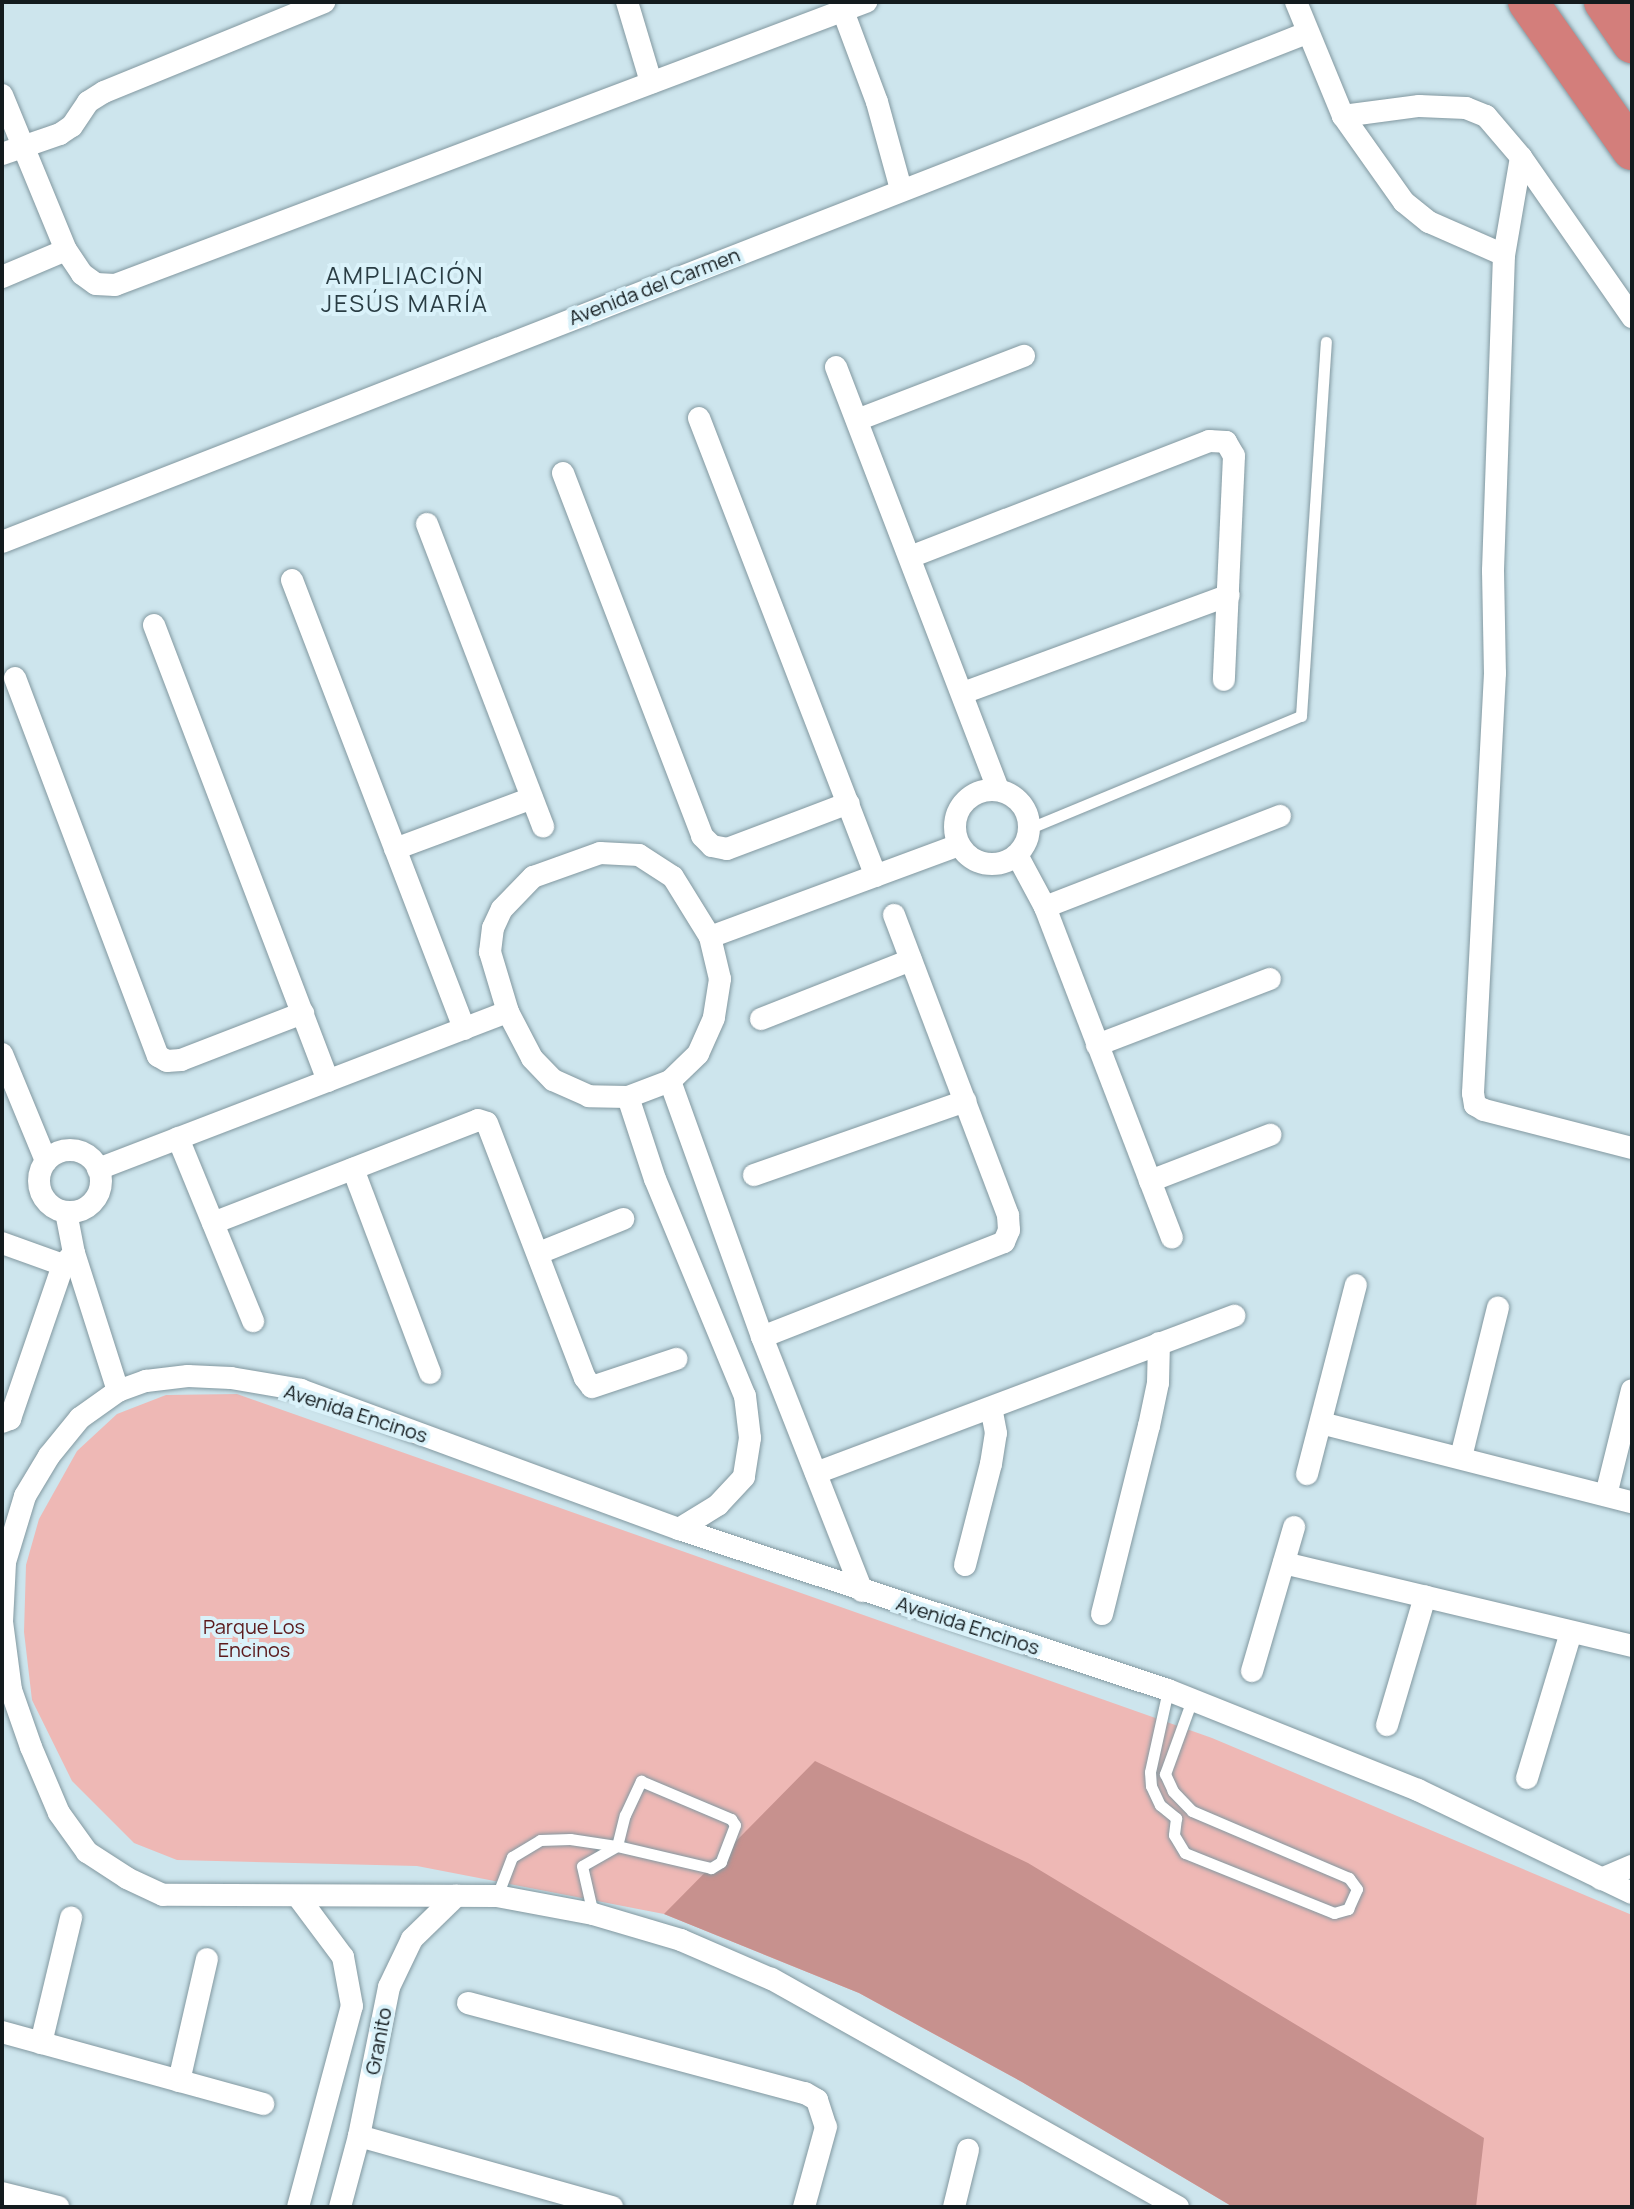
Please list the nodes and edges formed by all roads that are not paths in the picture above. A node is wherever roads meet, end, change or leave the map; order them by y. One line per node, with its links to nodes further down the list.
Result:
1 (324, 2): 13 (street)
2 (627, 2): 10 (street)
3 (866, 2): 7 (street)
4 (1296, 2): 8 (street)
5 (1528, 2): 14 (highway)
6 (1604, 2): 9 (highway)
7 (843, 11): 10 (street); 16 (street)
8 (1307, 33): 12 (street); 16 (street, Avenida del Carmen)
9 (1632, 43)
10 (651, 82): 17 (street)
11 (2, 95): 13 (street)
12 (1343, 116): 15 (street); 18 (street)
13 (12, 150): 17 (street)
14 (1632, 150)
15 (1521, 157): 18 (street); 20 (street)
16 (901, 189): 28 (street, Avenida del Carmen)
17 (66, 250): 19 (street)
18 (1504, 255): 64 (street)
19 (2, 277)
20 (1632, 317)
21 (1326, 342): 41 (lane)
22 (1024, 356): 25 (street)
23 (836, 367): 25 (street)
24 (699, 418): 38 (street)
25 (857, 420): 29 (street)
26 (563, 473): 38 (street)
27 (427, 524): 37 (street)
28 (2, 542)
29 (910, 557): 31 (street); 35 (street)
30 (292, 580): 43 (street)
31 (1229, 595): 34 (street); 35 (street)
32 (154, 625): 52 (street)
33 (15, 678): 52 (street)
34 (1224, 680)
35 (963, 693): 36 (street)
36 (998, 790): 41 (street); 42 (street)
37 (532, 798): 40 (street); 43 (street)
38 (849, 803): 45 (street)
39 (1280, 816): 46 (street)
40 (543, 826)
41 (1030, 828): 44 (street)
42 (959, 845): 44 (street); 45 (street)
43 (395, 849): 54 (street)
44 (1017, 855): 46 (street)
45 (876, 876): 48 (street)
46 (1045, 907): 55 (street)
47 (894, 915): 49 (street)
48 (710, 937): 51 (street); 58 (street)
49 (911, 960): 53 (street); 61 (street)
50 (1270, 979): 55 (street)
51 (508, 1012): 54 (street); 59 (street)
52 (303, 1013): 57 (street)
53 (761, 1019)
54 (464, 1029): 57 (street)
55 (1097, 1045): 69 (street)
56 (2, 1054): 60 (street)
57 (328, 1081): 63 (street)
58 (670, 1081): 59 (street); 81 (street)
59 (628, 1097): 96 (street)
60 (10, 1101): 65 (street)
61 (965, 1101): 68 (street); 81 (street)
62 (1270, 1135): 69 (street)
63 (178, 1138): 66 (street); 72 (street)
64 (1632, 1148)
65 (46, 1161): 66 (street); 70 (street)
66 (98, 1169): 70 (street)
67 (353, 1169): 72 (street); 75 (street); 84 (street)
68 (754, 1175)
69 (1150, 1181): 73 (street)
70 (66, 1212): 76 (street)
71 (623, 1219): 75 (street)
72 (213, 1223): 80 (street)
73 (1172, 1237)
74 (2, 1243): 76 (street)
75 (539, 1253): 83 (street)
76 (69, 1259): 86 (street); 88 (street)
77 (1356, 1285): 89 (street)
78 (1498, 1307): 90 (street)
79 (1234, 1316): 82 (street)
80 (253, 1321)
81 (762, 1337): 91 (street)
82 (1159, 1343): 87 (street); 102 (street)
83 (676, 1359)
84 (430, 1373)
85 (1632, 1390): 93 (street)
86 (118, 1391): 96 (street, Avenida Encinos); 97 (street, Avenida Encinos)
87 (991, 1408): 91 (street); 99 (street)
88 (2, 1422)
89 (1321, 1423): 90 (street); 92 (street)
90 (1461, 1457): 93 (street)
91 (816, 1473): 100 (street)
92 (1307, 1474)
93 (1606, 1495): 94 (street)
94 (1632, 1502)
95 (1294, 1527): 98 (street)
96 (679, 1529): 100 (street, Avenida Encinos)
97 (4, 1562): 103 (street, Avenida Encinos)
98 (1284, 1563): 101 (street); 106 (street)
99 (965, 1565)
100 (862, 1591): 107 (street, Avenida Encinos)
101 (1425, 1597): 104 (street); 109 (street)
102 (1102, 1614)
103 (2, 1622): 119 (street, Avenida Encinos)
104 (1571, 1632): 105 (street); 110 (street)
105 (1632, 1646)
106 (1252, 1671)
107 (1168, 1690): 108 (street, Avenida Encinos); 112 (lane)
108 (1192, 1700): 111 (lane); 115 (street, Avenida Encinos)
109 (1387, 1725)
110 (1527, 1778)
111 (1192, 1811): 112 (lane); 112 (lane)
112 (1176, 1818)
113 (617, 1846): 113 (lane); 118 (lane); 120 (lane)
114 (1632, 1866): 115 (street)
115 (1601, 1879): 116 (street, Avenida Encinos)
116 (1632, 1893)
117 (456, 1896): 118 (street, Avenida Encinos); 119 (street, Avenida Encinos); 128 (street, Granito)
118 (497, 1896): 120 (street, Avenida Encinos)
119 (299, 1898): 132 (street, Granito)
120 (593, 1914): 137 (street, Avenida Encinos)
121 (71, 1918): 125 (street)
122 (207, 1959): 126 (street)
123 (468, 2003): 135 (street)
124 (2, 2032): 125 (street)
125 (41, 2043): 126 (street)
126 (179, 2081): 127 (street)
127 (263, 2104)
128 (359, 2136): 133 (street, Granito); 134 (street)
129 (968, 2150): 136 (street)
130 (2, 2193): 131 (street)
131 (58, 2207)
132 (298, 2207)
133 (340, 2207)
134 (612, 2207)
135 (804, 2207)
136 (954, 2207)
137 (1178, 2207)

